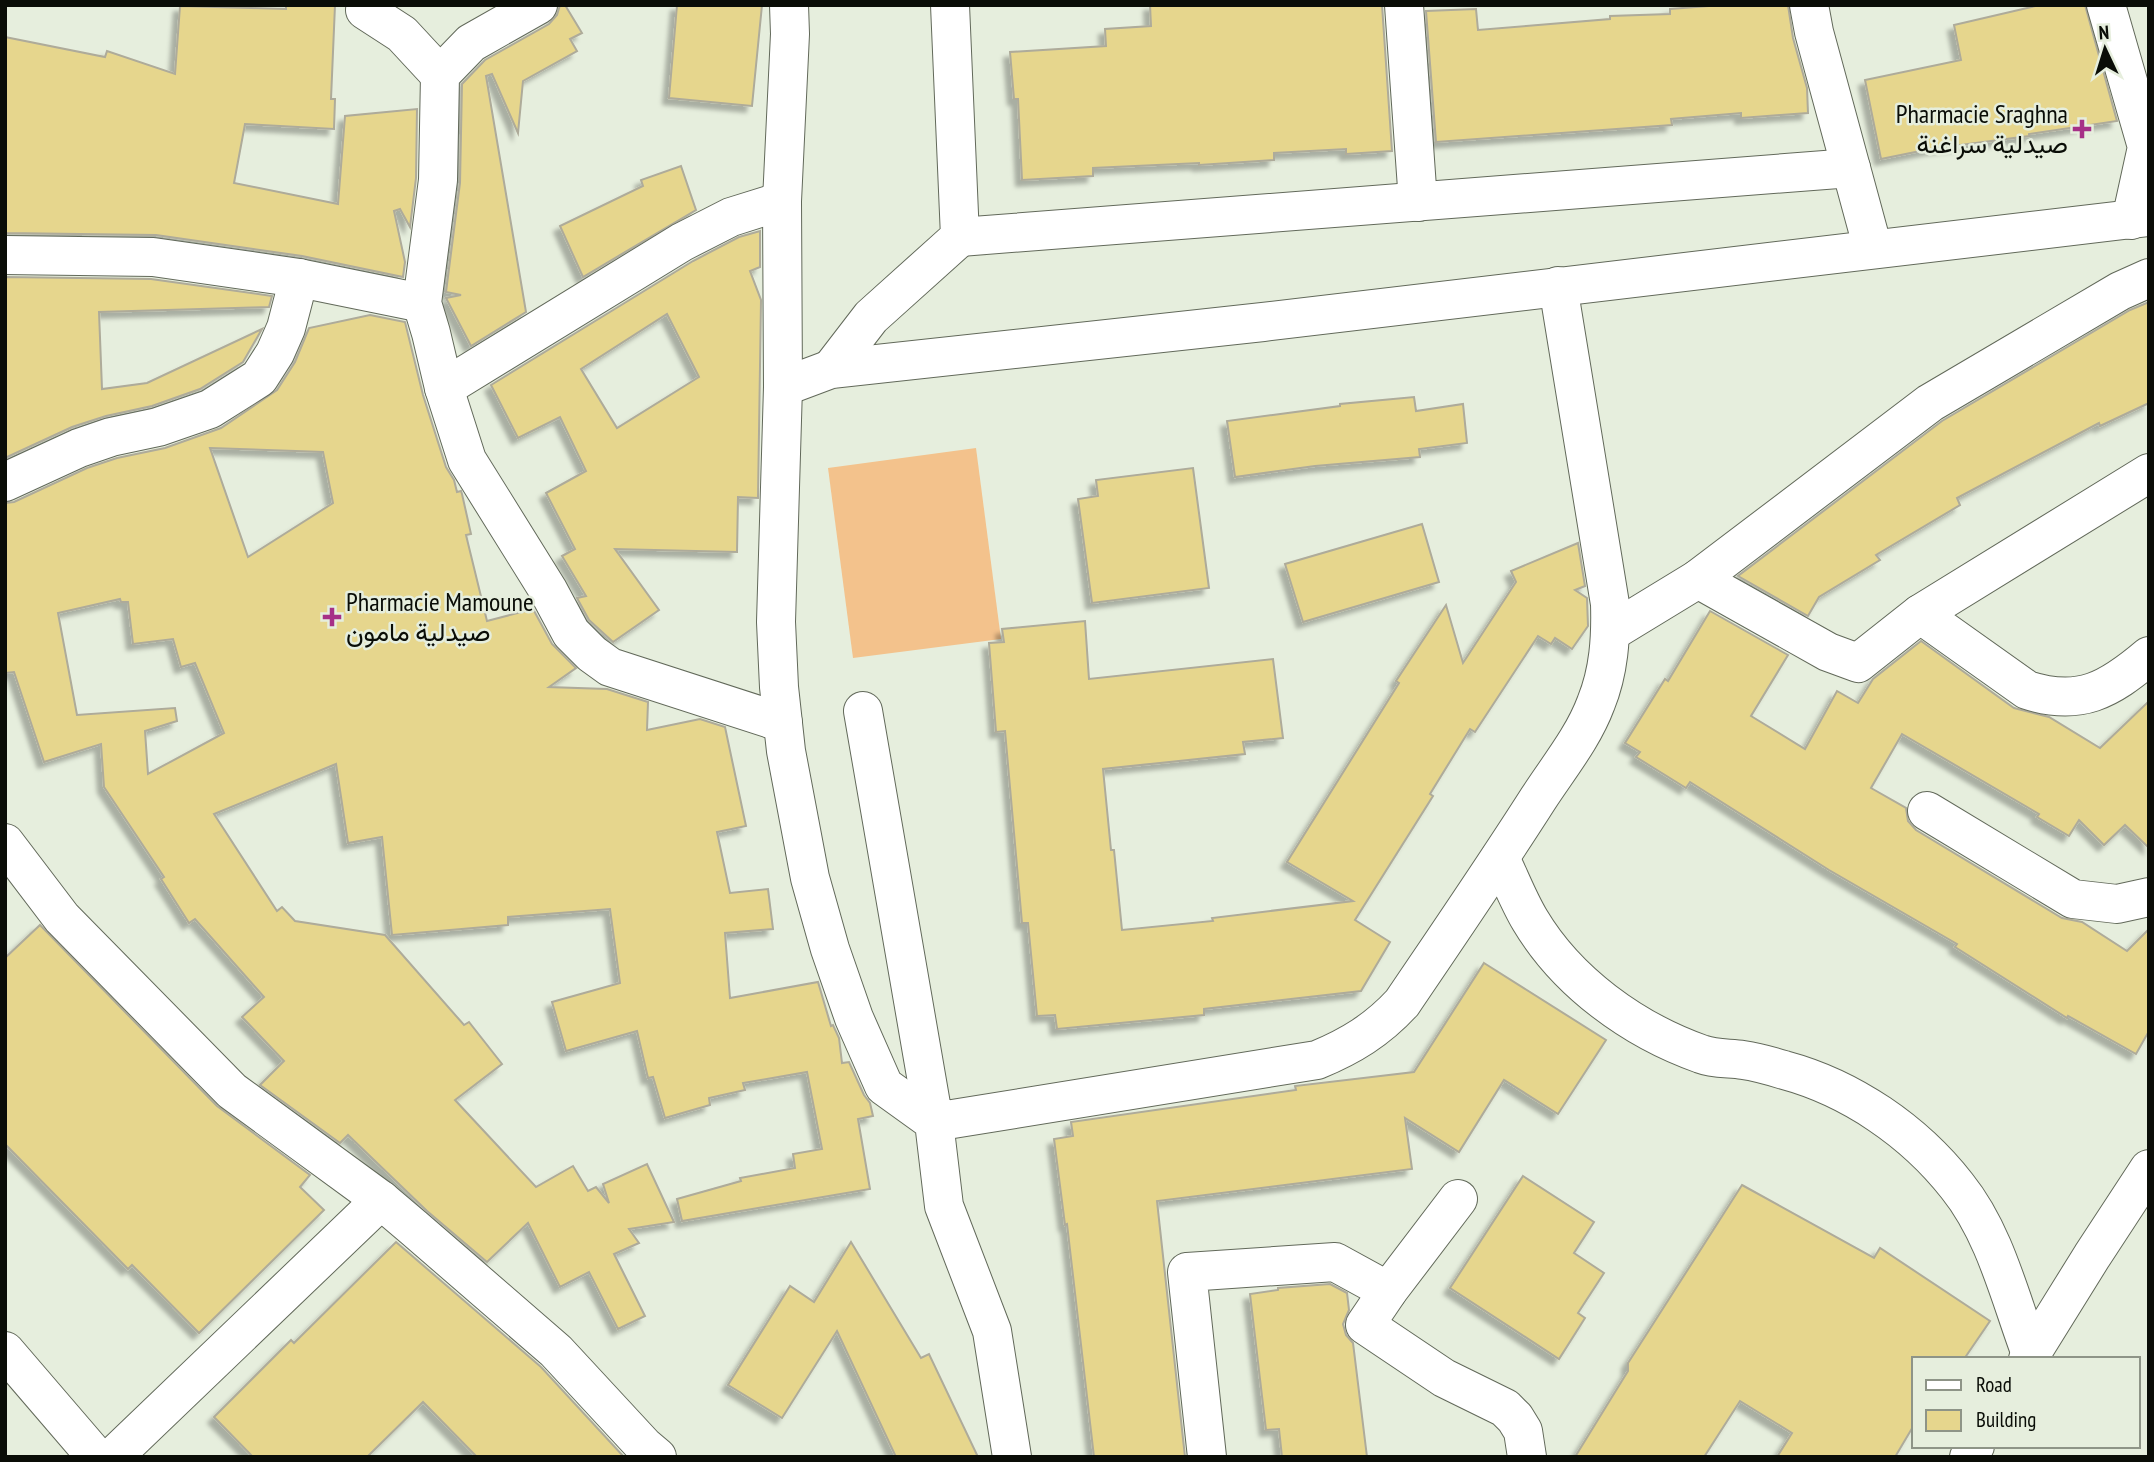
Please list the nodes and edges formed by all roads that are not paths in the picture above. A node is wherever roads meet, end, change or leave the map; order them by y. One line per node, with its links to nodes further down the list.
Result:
1 (538, 5): 8 (street)
2 (789, 5): 10 (street)
3 (950, 5): 13 (street)
4 (1404, 5): 11 (street)
5 (1808, 5): 9 (street)
6 (2106, 5): 12 (street)
7 (365, 10): 8 (street)
8 (440, 75): 19 (street)
9 (1851, 168): 11 (street); 14 (street)
10 (782, 201): 21 (street); 22 (street)
11 (1418, 202): 13 (street)
12 (2140, 219): 14 (street)
13 (960, 237): 20 (street)
14 (1873, 249): 18 (street)
15 (5, 255): 16 (street)
16 (299, 278): 19 (street); 24 (street)
17 (2149, 278): 25 (street)
18 (1558, 286): 20 (street); 27 (street)
19 (422, 303): 22 (street)
20 (831, 369): 21 (street)
21 (783, 387): 30 (street)
22 (444, 388): 30 (street)
23 (2149, 473): 26 (street)
24 (5, 482)
25 (1698, 579): 26 (street); 27 (street)
26 (1920, 614): 28 (street)
27 (1611, 632): 32 (street)
28 (2149, 656)
29 (863, 711): 35 (street)
30 (783, 723): 35 (street)
31 (1927, 811): 34 (street)
32 (1500, 858): 35 (street); 41 (street)
33 (11, 864): 38 (street)
34 (2149, 897)
35 (934, 1122): 44 (street)
36 (2149, 1169): 41 (street)
37 (1458, 1199): 39 (street)
38 (381, 1200): 42 (street); 43 (street)
39 (1388, 1291): 45 (street); 46 (street)
40 (5, 1351): 42 (street)
41 (2030, 1356)
42 (88, 1454)
43 (657, 1457)
44 (1012, 1457)
45 (1207, 1457)
46 (1527, 1457)

